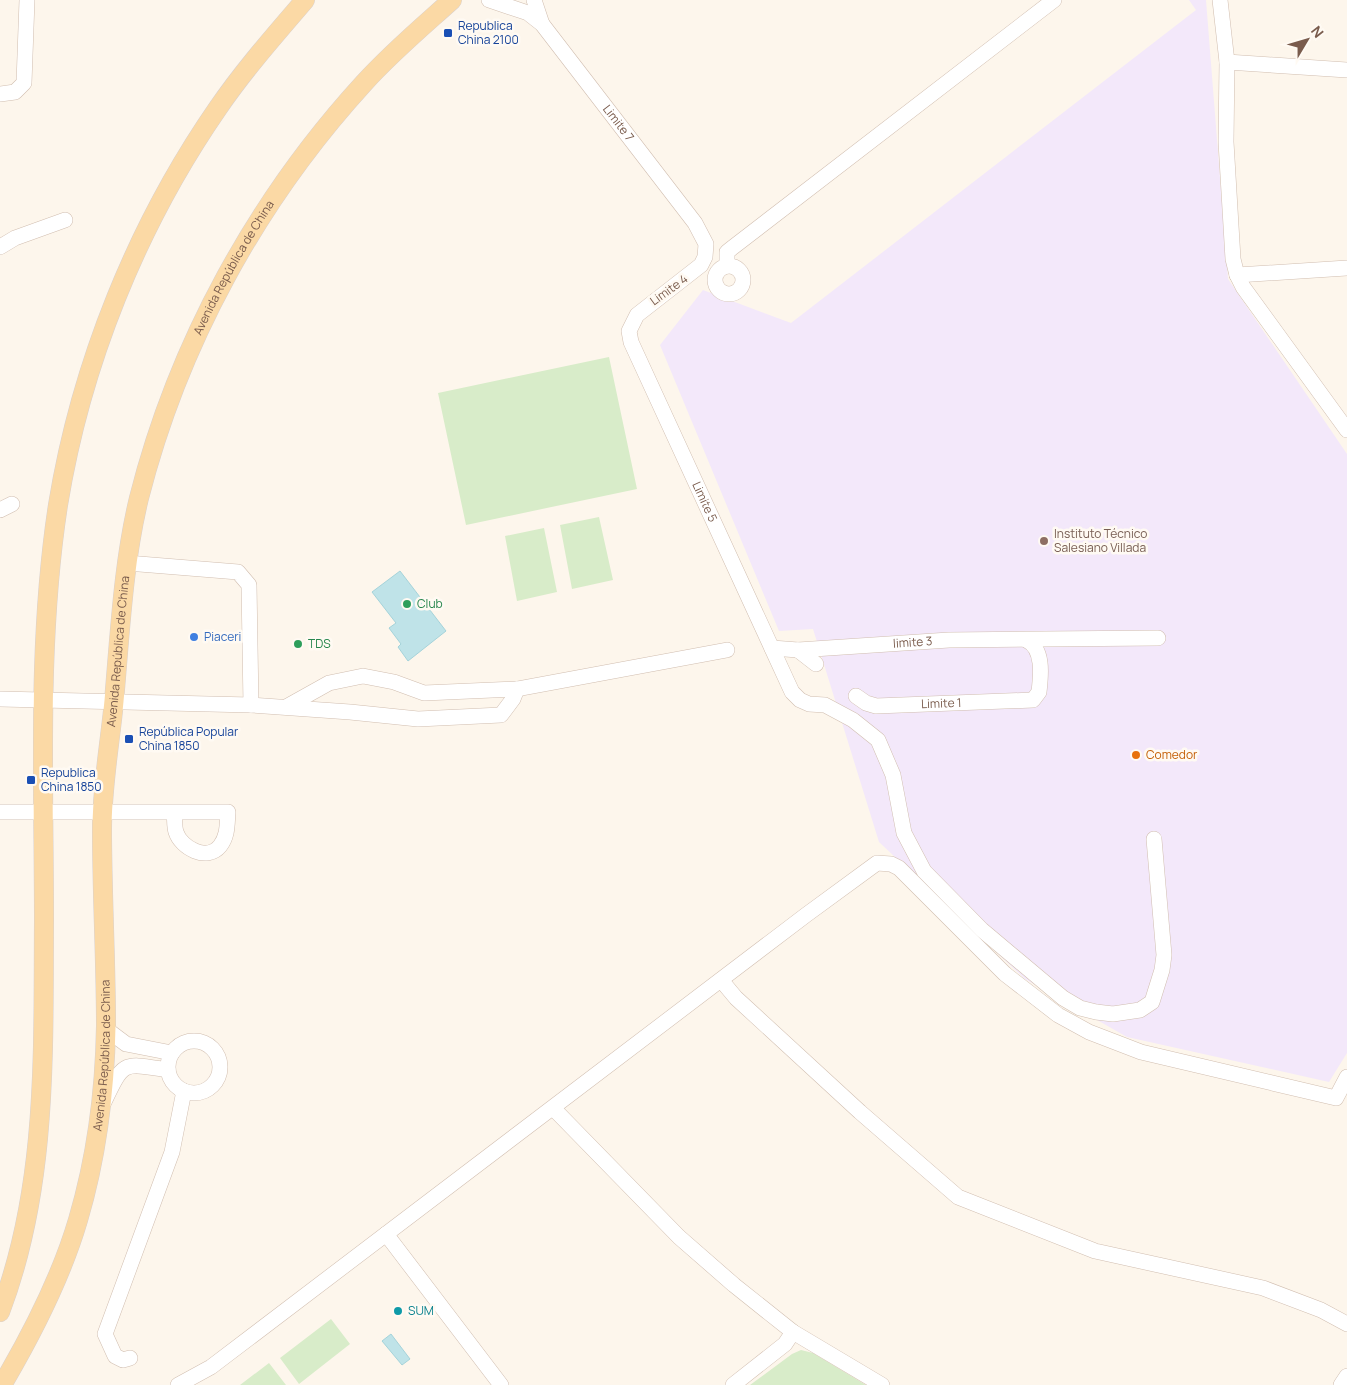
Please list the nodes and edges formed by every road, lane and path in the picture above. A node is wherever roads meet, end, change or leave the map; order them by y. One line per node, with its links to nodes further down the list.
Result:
1 (27, 0): 11 (street)
2 (305, 0): 30 (main road)
3 (452, 0): 20 (main road, Avenida República de China)
4 (489, 0): 8 (street)
5 (534, 0): 8 (street)
6 (1054, 0): 14 (street)
7 (1220, 0): 9 (street)
8 (542, 24): 16 (street, Limite 7)
9 (1227, 62): 10 (street); 17 (street)
10 (1347, 70)
11 (0, 94)
12 (65, 220): 13 (street)
13 (0, 247)
14 (726, 266)
15 (1347, 268): 17 (street)
16 (695, 271): 18 (street, Limite 4)
17 (1237, 276): 19 (street)
18 (643, 309): 23 (street, Limite 5)
19 (1347, 430)
20 (127, 563): 31 (main road, Avenida República de China); 32 (street)
21 (1158, 638): 22 (street, limite 3)
22 (1026, 640): 25 (street, limite 3); 28 (street, Limite 1)
23 (772, 648): 25 (street, limite 3); 38 (street, Limite 5)
24 (727, 650): 27 (street)
25 (798, 650): 26 (street)
26 (816, 664)
27 (517, 689): 33 (street); 33 (street)
28 (856, 696)
29 (0, 699): 30 (street)
30 (44, 699): 31 (street); 34 (main road)
31 (114, 703): 32 (street); 36 (main road, Avenida República de China)
32 (251, 705): 33 (street)
33 (286, 707)
34 (44, 811): 35 (street); 36 (street); 49 (main road)
35 (0, 812)
36 (102, 812): 37 (street); 40 (main road, Avenida República de China)
37 (174, 812)
38 (1154, 839)
39 (721, 980): 45 (street); 46 (street); 50 (street)
40 (106, 1029): 41 (street); 47 (main road, Avenida República de China)
41 (172, 1053): 42 (street); 44 (street)
42 (168, 1070): 44 (street); 47 (street)
43 (1347, 1076): 45 (street)
44 (184, 1091): 52 (street)
45 (1342, 1100)
46 (553, 1108): 48 (street); 51 (street)
47 (99, 1113): 55 (main road, Avenida República de China)
48 (386, 1234): 53 (street); 58 (street)
49 (0, 1312)
50 (1347, 1324)
51 (793, 1332): 59 (street); 60 (street)
52 (130, 1358)
53 (211, 1367): 56 (street); 57 (street)
54 (1347, 1376): 61 (street)
55 (2, 1385)
56 (178, 1385)
57 (195, 1385)
58 (501, 1385)
59 (733, 1385)
60 (882, 1385)
61 (1341, 1385)

